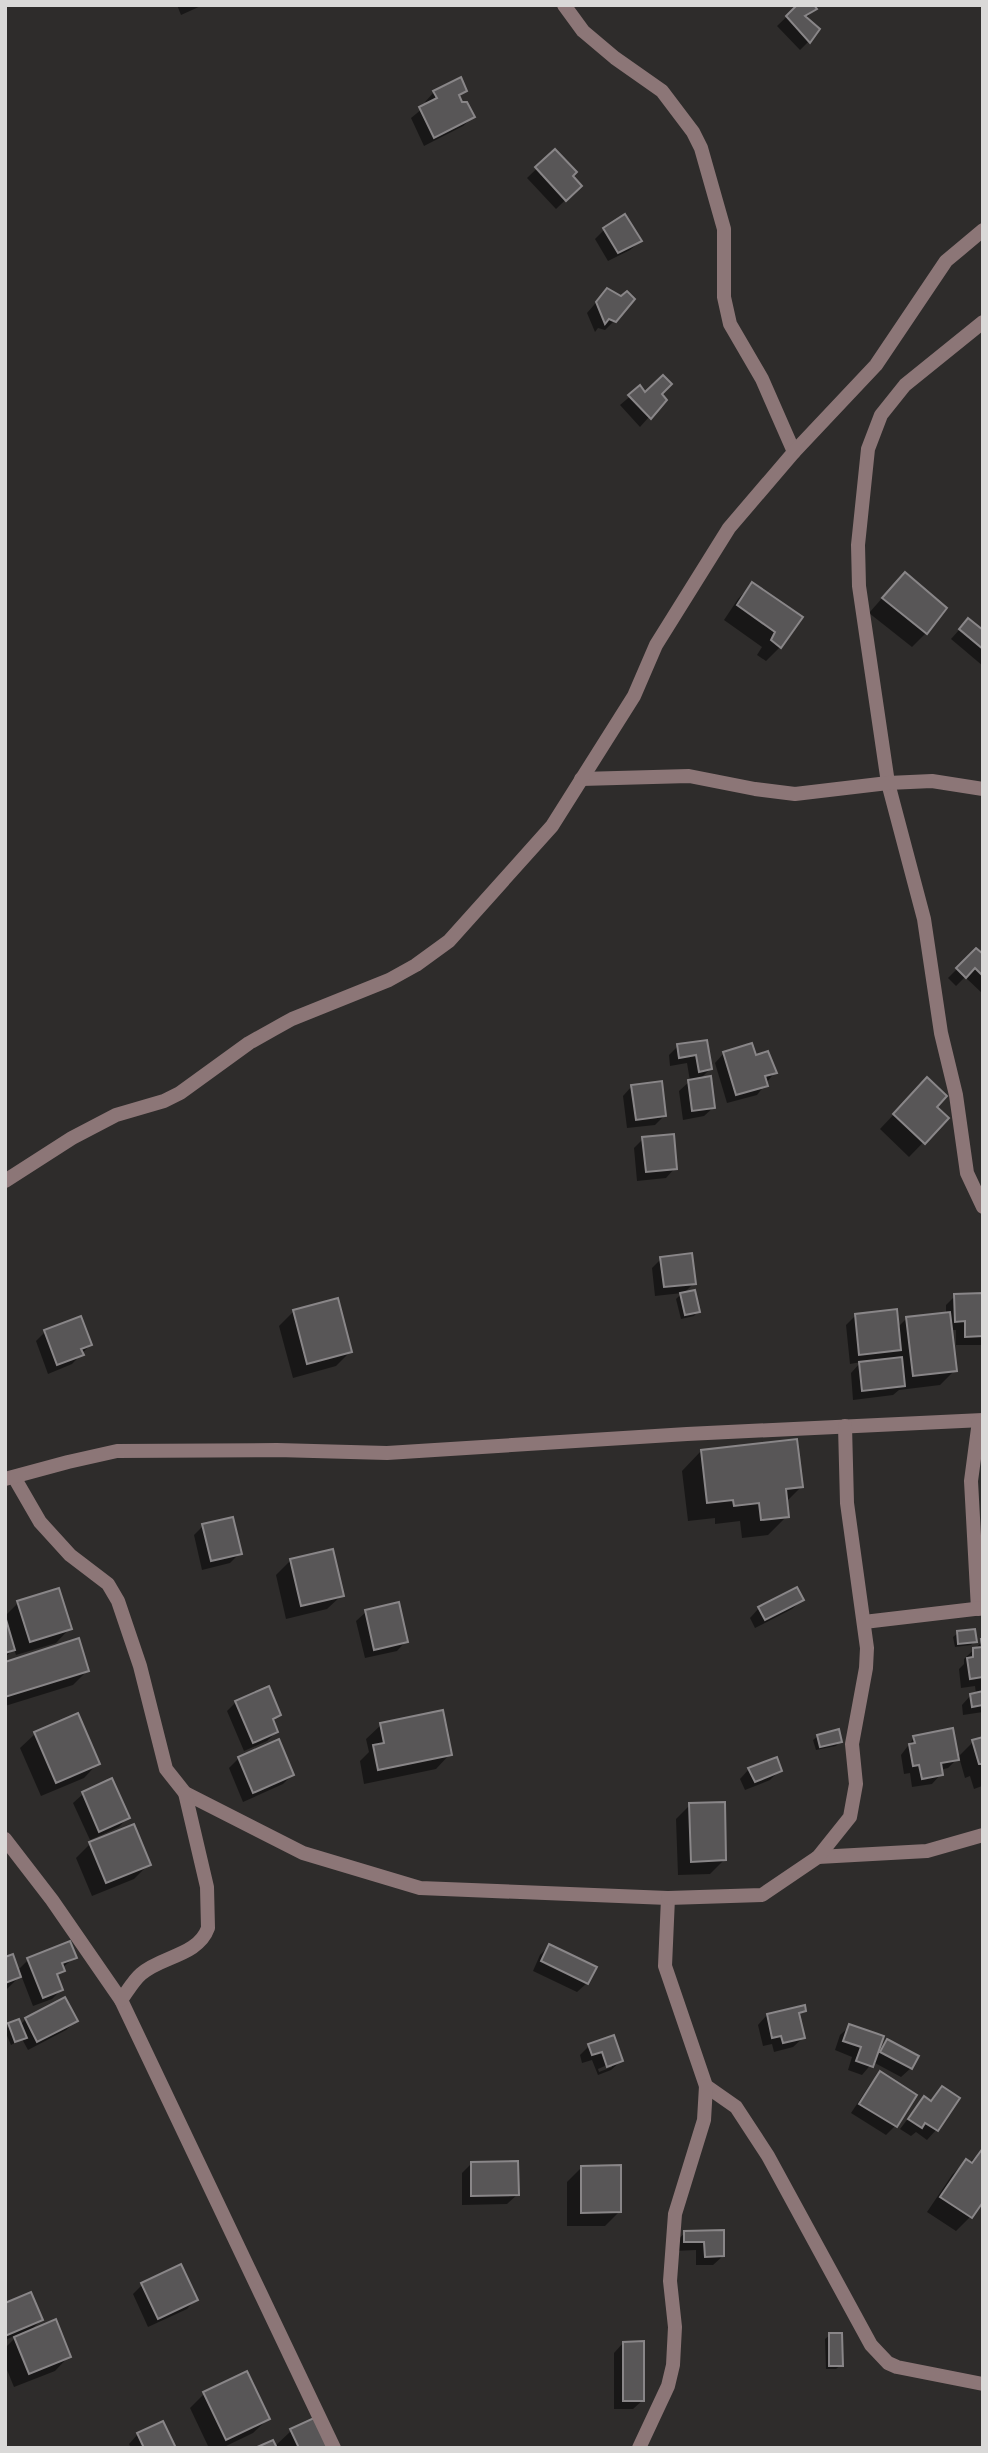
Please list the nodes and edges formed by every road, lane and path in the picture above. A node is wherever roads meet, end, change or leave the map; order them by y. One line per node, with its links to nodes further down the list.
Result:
1 (564, 5): 4 (street)
2 (983, 230): 4 (street)
3 (983, 323): 6 (street)
4 (794, 452): 5 (street)
5 (582, 779): 6 (street); 8 (street)
6 (888, 783): 7 (street); 9 (street)
7 (983, 789)
8 (5, 1181)
9 (983, 1207)
10 (981, 1421): 11 (street); 13 (street)
11 (845, 1426): 12 (street); 14 (street)
12 (10, 1478): 15 (street)
13 (980, 1608): 14 (street)
14 (864, 1622): 18 (street)
15 (185, 1793): 19 (street); 20 (street)
16 (983, 1835): 18 (street)
17 (5, 1839): 20 (street)
18 (818, 1857): 19 (street)
19 (668, 1898): 21 (street)
20 (121, 2000): 23 (street)
21 (706, 2086): 22 (street); 24 (street)
22 (983, 2384)
23 (334, 2448)
24 (639, 2448)

